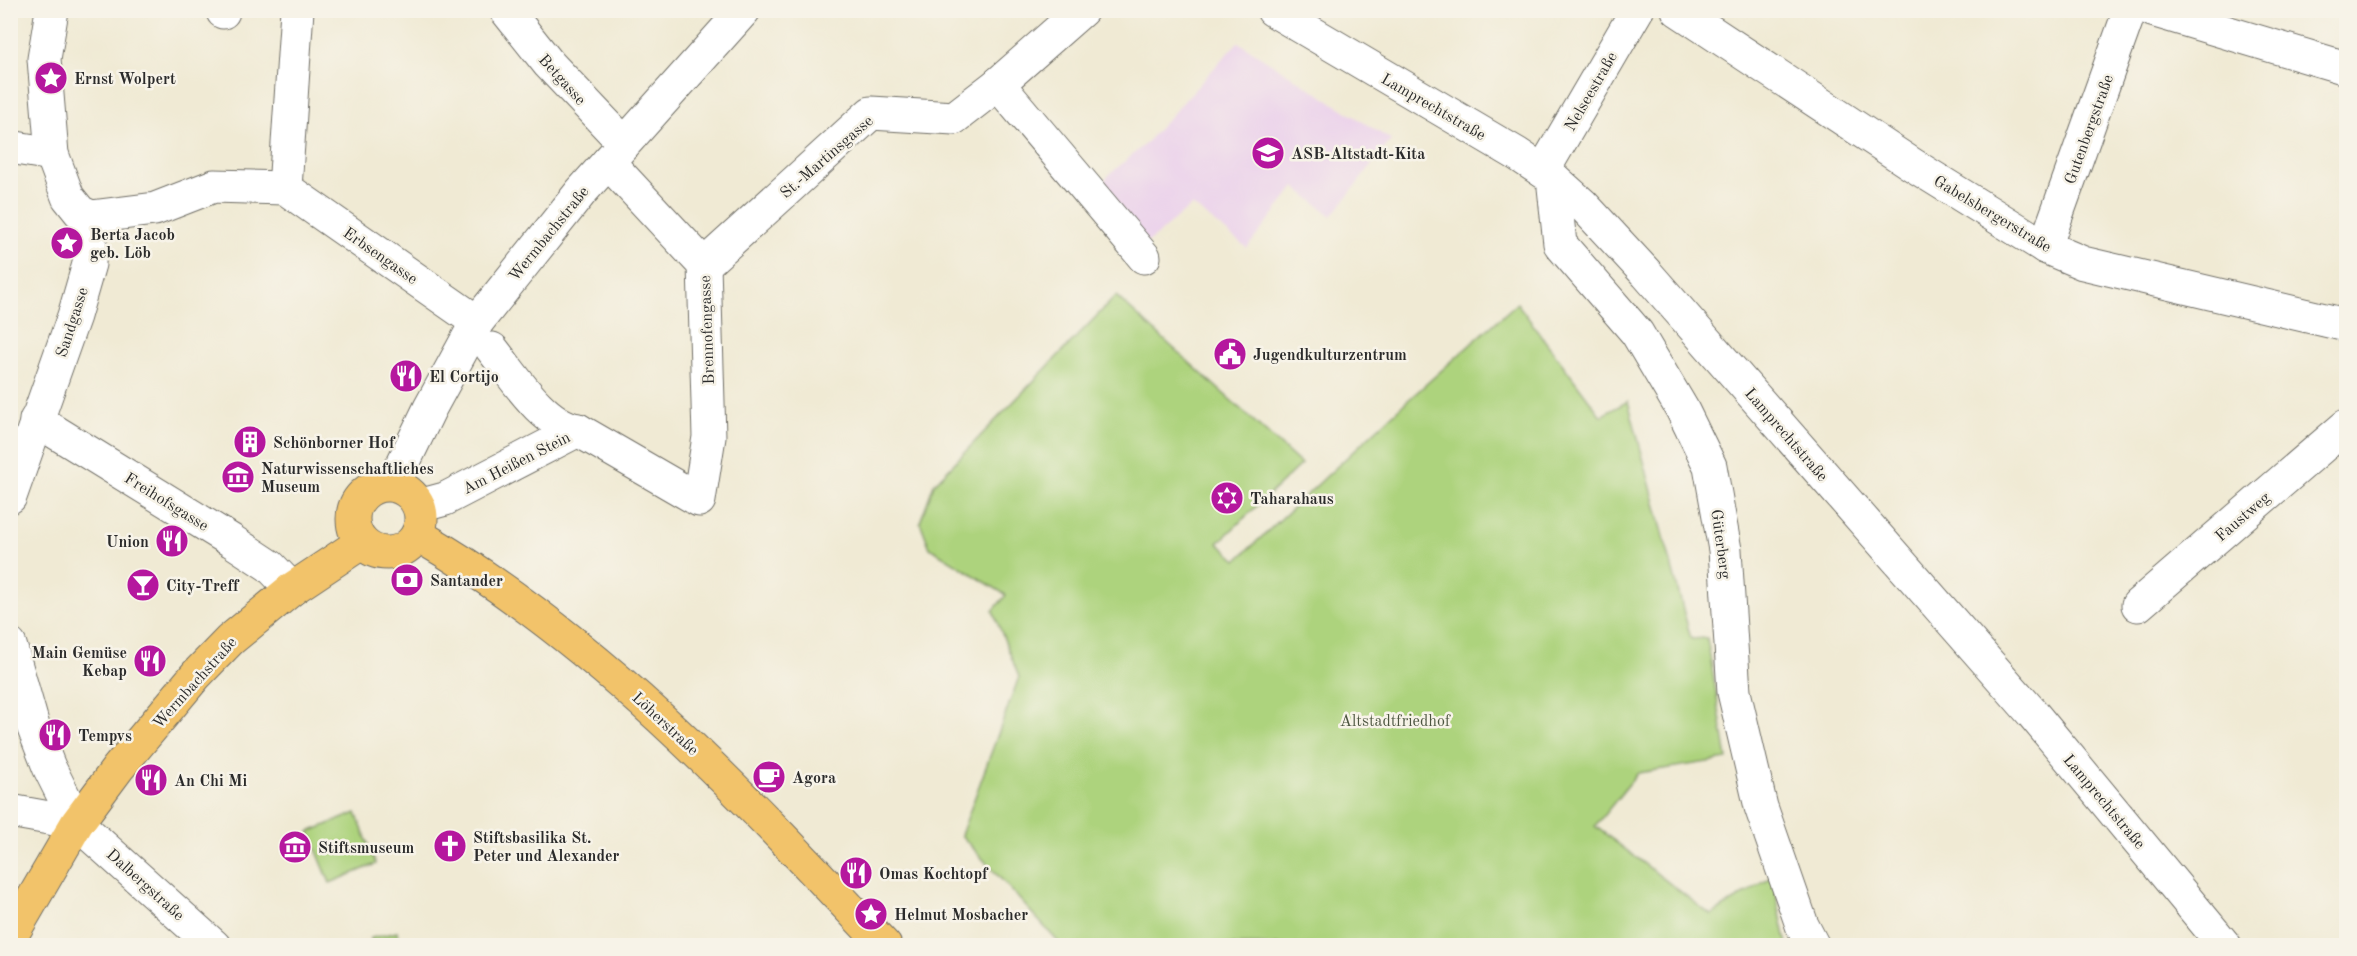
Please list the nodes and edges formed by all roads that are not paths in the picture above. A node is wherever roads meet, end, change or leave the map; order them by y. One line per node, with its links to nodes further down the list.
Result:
1 (52, 10): 15 (street)
2 (297, 10): 17 (street)
3 (506, 10): 14 (street, Betgasse)
4 (744, 10): 14 (street, Wermbachstraße)
5 (1082, 10): 12 (street, St.-Martinsgasse)
6 (1273, 10): 16 (street, Lamprechtstraße)
7 (1636, 10): 16 (street, Nelseestraße)
8 (1678, 10): 19 (street, Gabelsbergerstraße)
9 (2130, 10): 19 (street, Gutenbergstraße)
10 (2152, 10): 11 (street)
11 (2346, 68)
12 (998, 84): 20 (street); 21 (street, St.-Martinsgasse)
13 (10, 147): 15 (street)
14 (616, 153): 21 (street, Brennofengasse); 23 (street, Wermbachstraße)
15 (52, 154): 18 (street)
16 (1548, 174): 40 (street, Güterberg); 41 (street, Lamprechtstraße)
17 (285, 188): 18 (street); 23 (street, Erbsengasse)
18 (91, 216): 24 (street, Sandgasse)
19 (2045, 247): 22 (street, Gabelsbergerstraße)
20 (1143, 257)
21 (704, 265): 29 (street, Brennofengasse)
22 (2346, 326)
23 (484, 336): 26 (street, Am Heißen Stein); 27 (street, Wermbachstraße)
24 (36, 420): 28 (street, Sandgasse); 32 (street, Freihofsgasse)
25 (2346, 426): 33 (street, Faustweg)
26 (578, 430): 29 (street, Am Heißen Stein); 30 (street, Am Heißen Stein)
27 (393, 484): 30 (main road); 31 (main road)
28 (10, 497)
29 (699, 500)
30 (419, 520): 31 (main road); 39 (main road, Löherstraße)
31 (361, 543): 32 (main road, Wermbachstraße)
32 (292, 589): 36 (main road, Wermbachstraße)
33 (2138, 605)
34 (10, 645): 36 (street)
35 (10, 811): 36 (street)
36 (77, 823): 37 (main road, Wermbachstraße); 38 (street, Dalbergstraße)
37 (10, 938)
38 (214, 945)
39 (885, 945)
40 (1813, 945)
41 (2225, 945)

